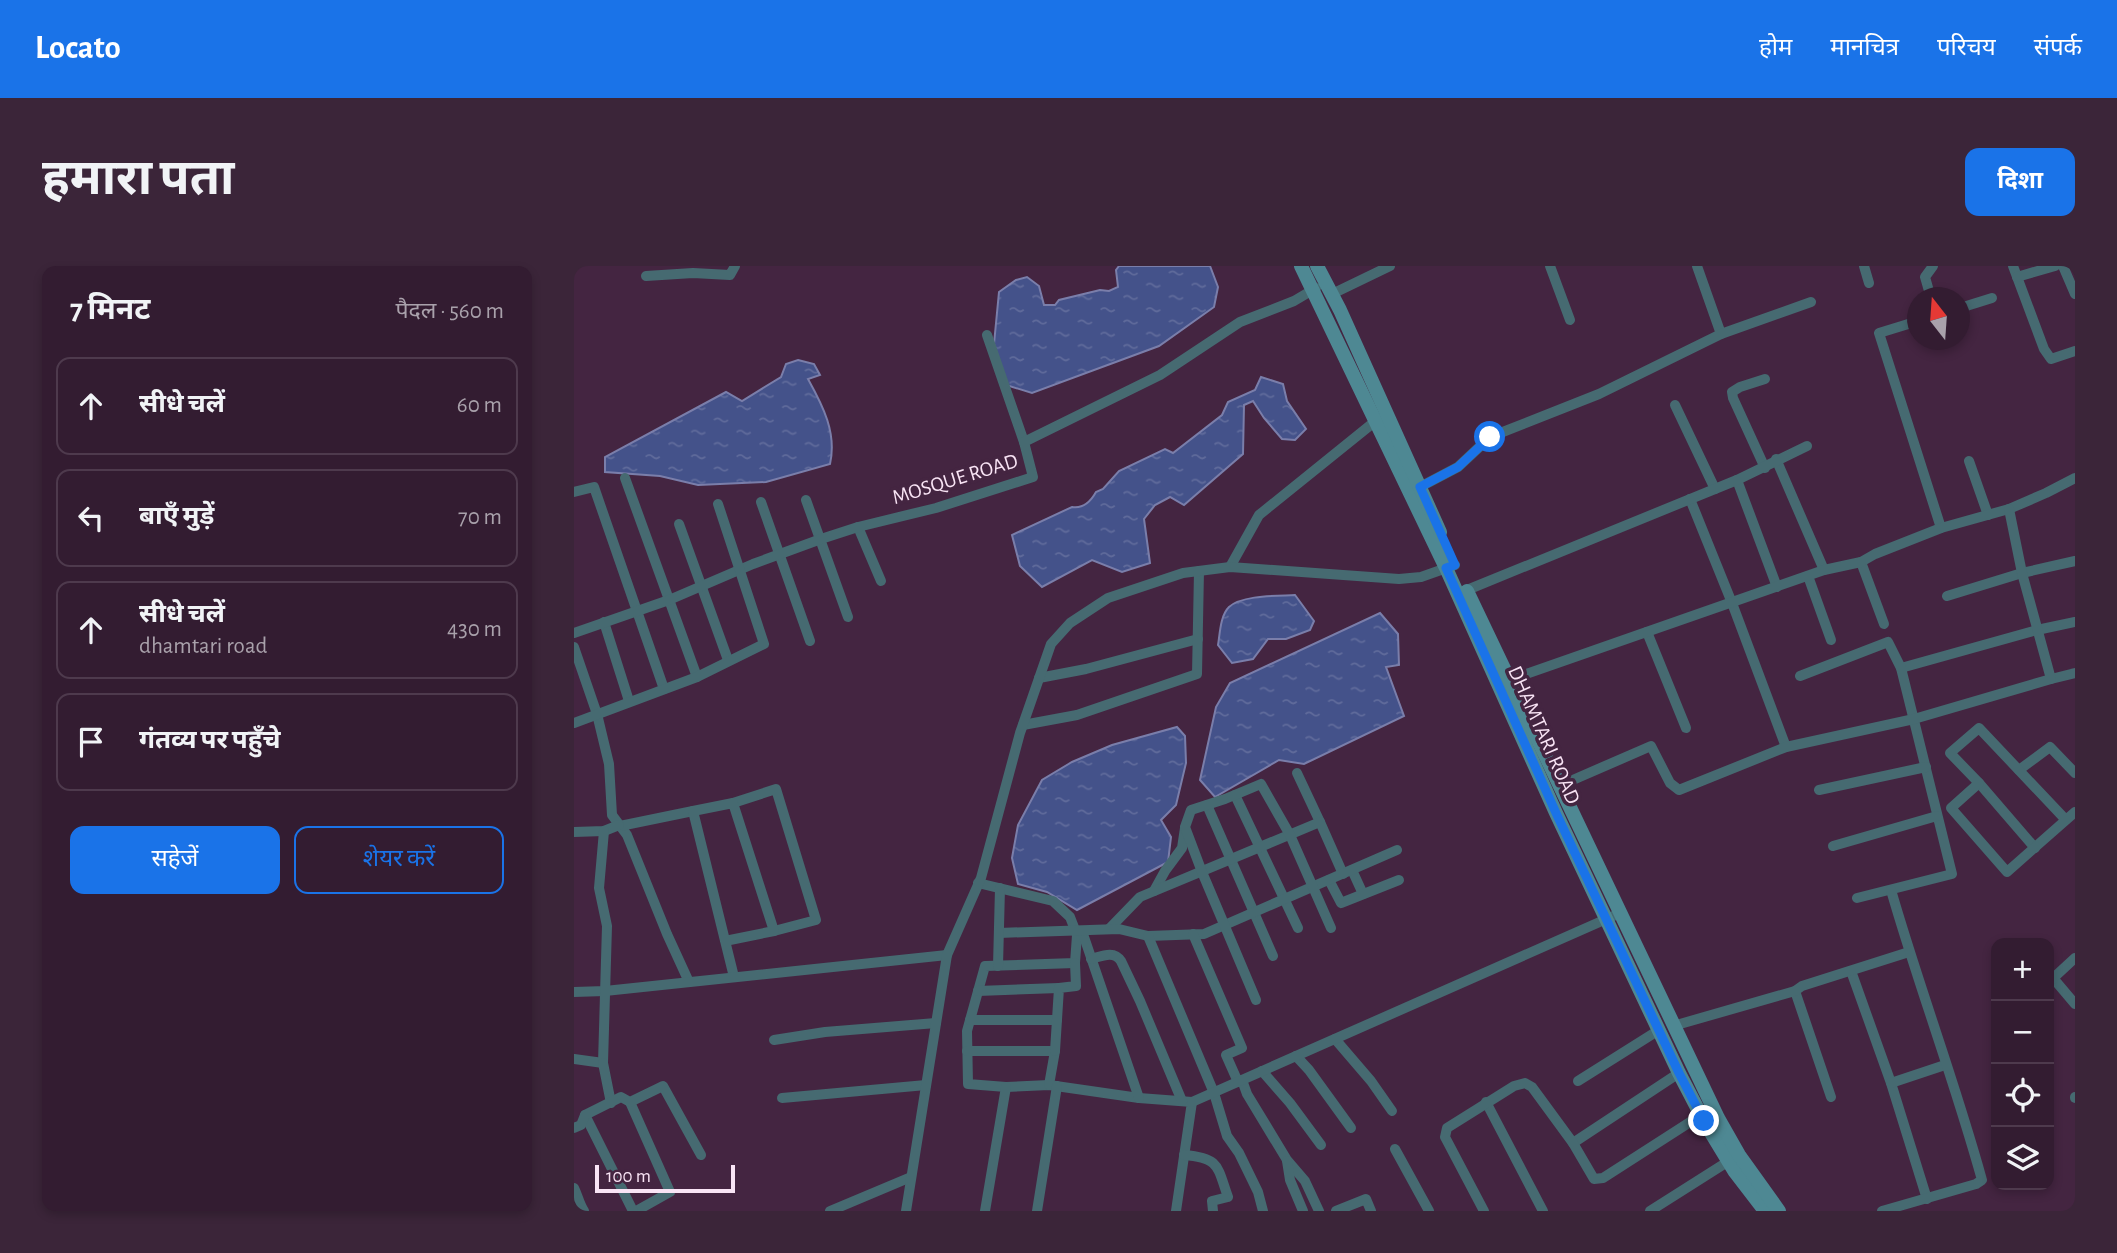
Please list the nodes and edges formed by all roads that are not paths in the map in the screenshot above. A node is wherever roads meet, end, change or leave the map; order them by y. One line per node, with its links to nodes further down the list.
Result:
1 (735, 266): 12 (street)
2 (1301, 266): 16 (main road)
3 (1317, 266): 16 (main road)
4 (1390, 266): 16 (street, MOSQUE ROAD)
5 (1550, 266): 21 (street)
6 (1697, 266): 23 (street)
7 (1864, 266): 14 (street)
8 (1933, 266): 15 (street)
9 (2013, 266): 13 (street)
10 (2055, 266): 13 (street)
11 (2063, 266): 17 (street)
12 (646, 276)
13 (2017, 277): 25 (street)
14 (1869, 283)
15 (1928, 287)
16 (1323, 289): 28 (main road); 29 (street, MOSQUE ROAD)
17 (2075, 294)
18 (1992, 298): 20 (street)
19 (1811, 302): 23 (street)
20 (1970, 305)
21 (1570, 320)
22 (1907, 324): 48 (street)
23 (1721, 334): 37 (street)
24 (988, 335): 29 (street)
25 (2075, 351)
26 (1765, 379): 33 (street)
27 (1675, 404): 38 (street)
28 (1381, 416): 37 (main road); 53 (main road, DHAMTARI ROAD); 54 (street)
29 (1024, 442): 47 (street, MOSQUE ROAD)
30 (1807, 446): 31 (street)
31 (1776, 459): 33 (street); 56 (street)
32 (1969, 460): 45 (street)
33 (1765, 468): 36 (street)
34 (625, 478): 65 (street)
35 (2075, 478): 44 (street)
36 (1737, 480): 38 (street); 62 (street)
37 (1420, 487): 53 (main road)
38 (1715, 489): 40 (street)
39 (574, 492): 67 (street)
40 (1690, 499): 63 (street); 66 (street)
41 (806, 500): 49 (street)
42 (761, 502): 50 (street)
43 (718, 504): 55 (street)
44 (2010, 509): 45 (street); 58 (street)
45 (1988, 515): 48 (street)
46 (679, 524): 61 (street)
47 (858, 527): 49 (street, MOSQUE ROAD); 60 (street)
48 (1941, 528): 52 (street)
49 (821, 540): 50 (street, MOSQUE ROAD); 68 (street)
50 (780, 554): 55 (street, MOSQUE ROAD); 77 (street)
51 (2075, 561): 58 (street)
52 (1861, 562): 56 (street); 71 (street)
53 (1451, 566): 54 (street); 63 (main road); 133 (main road, DHAMTARI ROAD)
54 (1230, 567): 57 (street)
55 (740, 570): 61 (street, MOSQUE ROAD); 79 (street)
56 (1824, 570): 59 (street)
57 (1199, 571): 75 (street); 84 (street)
58 (2022, 573): 64 (street); 72 (street)
59 (1808, 576): 62 (street); 76 (street)
60 (881, 581)
61 (701, 586): 65 (street, MOSQUE ROAD); 79 (street)
62 (1777, 587): 66 (street)
63 (1467, 590): 86 (main road)
64 (1947, 596)
65 (669, 600): 67 (street, MOSQUE ROAD); 83 (street)
66 (1732, 603): 73 (street); 94 (street)
67 (636, 611): 69 (street, MOSQUE ROAD); 87 (street)
68 (848, 617)
69 (604, 622): 74 (street, MOSQUE ROAD); 88 (street)
70 (2075, 622): 72 (street)
71 (1884, 624)
72 (2037, 630): 80 (street); 85 (street)
73 (1647, 632): 86 (street); 93 (street)
74 (574, 633)
75 (1198, 639): 84 (street); 92 (street)
76 (1831, 640)
77 (810, 641)
78 (574, 647): 89 (street)
79 (728, 660): 83 (street)
80 (1901, 668): 82 (street); 90 (street)
81 (2075, 673): 85 (street)
82 (1800, 676)
83 (696, 677): 87 (street)
84 (1039, 678): 92 (street)
85 (2052, 679): 90 (street)
86 (1509, 680): 100 (main road)
87 (663, 689): 88 (street)
88 (629, 701): 89 (street)
89 (597, 714): 91 (street); 110 (street)
90 (1914, 719): 94 (street); 95 (street)
91 (574, 723)
92 (1023, 724): 124 (street)
93 (1686, 728)
94 (1786, 747): 100 (street)
95 (1926, 767): 101 (street); 107 (street)
96 (2019, 770): 98 (street); 99 (street); 108 (street)
97 (1297, 773): 109 (street)
98 (2075, 773)
99 (1979, 783): 117 (street); 117 (street)
100 (1559, 786): 133 (main road)
101 (1819, 790)
102 (1235, 795): 104 (street); 114 (street); 116 (street)
103 (733, 803): 105 (street); 138 (street); 138 (street)
104 (1207, 805): 111 (street); 119 (street)
105 (693, 811): 110 (street); 143 (street)
106 (2075, 812): 108 (street)
107 (1937, 816): 115 (street); 127 (street)
108 (2066, 820): 117 (street)
109 (1320, 822): 114 (street); 121 (street)
110 (619, 825): 112 (street); 154 (street)
111 (1185, 827): 120 (street); 128 (street)
112 (604, 831): 113 (street); 157 (street)
113 (574, 832)
114 (1290, 835): 116 (street); 125 (street)
115 (1833, 846)
116 (1261, 848): 119 (street); 131 (street)
117 (2035, 848)
118 (1397, 850): 121 (street)
119 (1231, 860): 120 (street); 132 (street)
120 (1202, 872): 128 (street); 134 (street)
121 (1348, 872): 122 (street); 129 (street)
122 (1329, 880): 125 (street); 129 (street)
123 (1399, 880): 129 (street)
124 (978, 883): 126 (street); 145 (street)
125 (1313, 887): 131 (street); 136 (street)
126 (1000, 888): 139 (street); 140 (street)
127 (1891, 890): 130 (street); 144 (street)
128 (1153, 892): 137 (street)
129 (1363, 894)
130 (1857, 898)
131 (1285, 899): 132 (street); 135 (street)
132 (1254, 912): 134 (street); 146 (street)
133 (1613, 915): 166 (main road); 167 (street)
134 (1225, 925): 141 (street); 161 (street)
135 (1298, 928)
136 (1331, 928)
137 (1109, 929): 139 (street); 142 (street)
138 (774, 931): 143 (street)
139 (1079, 931): 140 (street); 147 (street); 149 (street)
140 (999, 933): 150 (street)
141 (1193, 934): 142 (street); 177 (street)
142 (1148, 936): 183 (street)
143 (725, 941): 153 (street)
144 (1909, 952): 151 (street); 174 (street)
145 (947, 955): 153 (street); 165 (street)
146 (1273, 956)
147 (1091, 958): 186 (street); 189 (street)
148 (2075, 958): 152 (street)
149 (1075, 963): 150 (street); 156 (street)
150 (998, 965): 158 (street)
151 (1851, 971): 159 (street); 179 (street)
152 (2054, 977)
153 (734, 978): 154 (street)
154 (689, 982): 157 (street)
155 (2054, 983): 162 (street)
156 (1059, 988): 158 (street); 164 (street)
157 (605, 991): 160 (street); 173 (street)
158 (978, 991): 163 (street)
159 (1795, 991): 166 (street); 184 (street)
160 (574, 992)
161 (1256, 1000)
162 (2075, 1004)
163 (970, 1020): 164 (street); 169 (street)
164 (1057, 1020): 170 (street)
165 (936, 1023): 168 (street); 180 (street)
166 (1666, 1028): 176 (main road); 178 (street); 201 (main road)
167 (1335, 1039): 171 (street); 191 (street)
168 (774, 1040)
169 (967, 1051): 170 (street); 182 (street)
170 (1055, 1051): 181 (street)
171 (1296, 1056): 175 (street); 195 (street)
172 (574, 1059): 173 (street)
173 (603, 1063): 187 (street)
174 (1945, 1065): 179 (street); 205 (street)
175 (1262, 1071): 177 (street); 197 (street)
176 (1679, 1073): 193 (main road); 196 (street)
177 (1240, 1081): 183 (street); 202 (street)
178 (1578, 1081)
179 (1891, 1083): 205 (street)
180 (926, 1085): 185 (street); 203 (street)
181 (1053, 1086): 182 (street); 186 (street); 211 (street)
182 (1006, 1087): 210 (street)
183 (1214, 1093): 189 (street); 214 (street)
184 (1831, 1097)
185 (782, 1098)
186 (1139, 1098): 189 (street)
187 (611, 1102): 188 (street); 192 (street)
188 (630, 1102): 199 (street); 207 (street)
189 (1187, 1102): 200 (street)
190 (1486, 1102): 196 (street); 220 (street); 221 (street)
191 (1392, 1111)
192 (585, 1115): 194 (street); 207 (street)
193 (1701, 1115): 196 (street); 201 (main road)
194 (574, 1128)
195 (1351, 1128)
196 (1573, 1143)
197 (1321, 1145)
198 (1395, 1149): 219 (street)
199 (701, 1155)
200 (1184, 1155): 212 (street); 213 (street)
201 (1734, 1158): 222 (street); 223 (main road); 224 (main road)
202 (1287, 1160): 215 (street); 216 (street)
203 (911, 1177): 208 (street); 209 (street)
204 (574, 1188): 206 (street)
205 (1927, 1199): 225 (street)
206 (579, 1205)
207 (635, 1211)
208 (830, 1211)
209 (906, 1211)
210 (985, 1211)
211 (1038, 1211)
212 (1176, 1211)
213 (1213, 1211)
214 (1263, 1211)
215 (1303, 1211)
216 (1319, 1211)
217 (1336, 1211): 218 (street)
218 (1371, 1211)
219 (1429, 1211)
220 (1483, 1211)
221 (1543, 1211)
222 (1650, 1211)
223 (1765, 1211)
224 (1779, 1211)
225 (1882, 1211)

